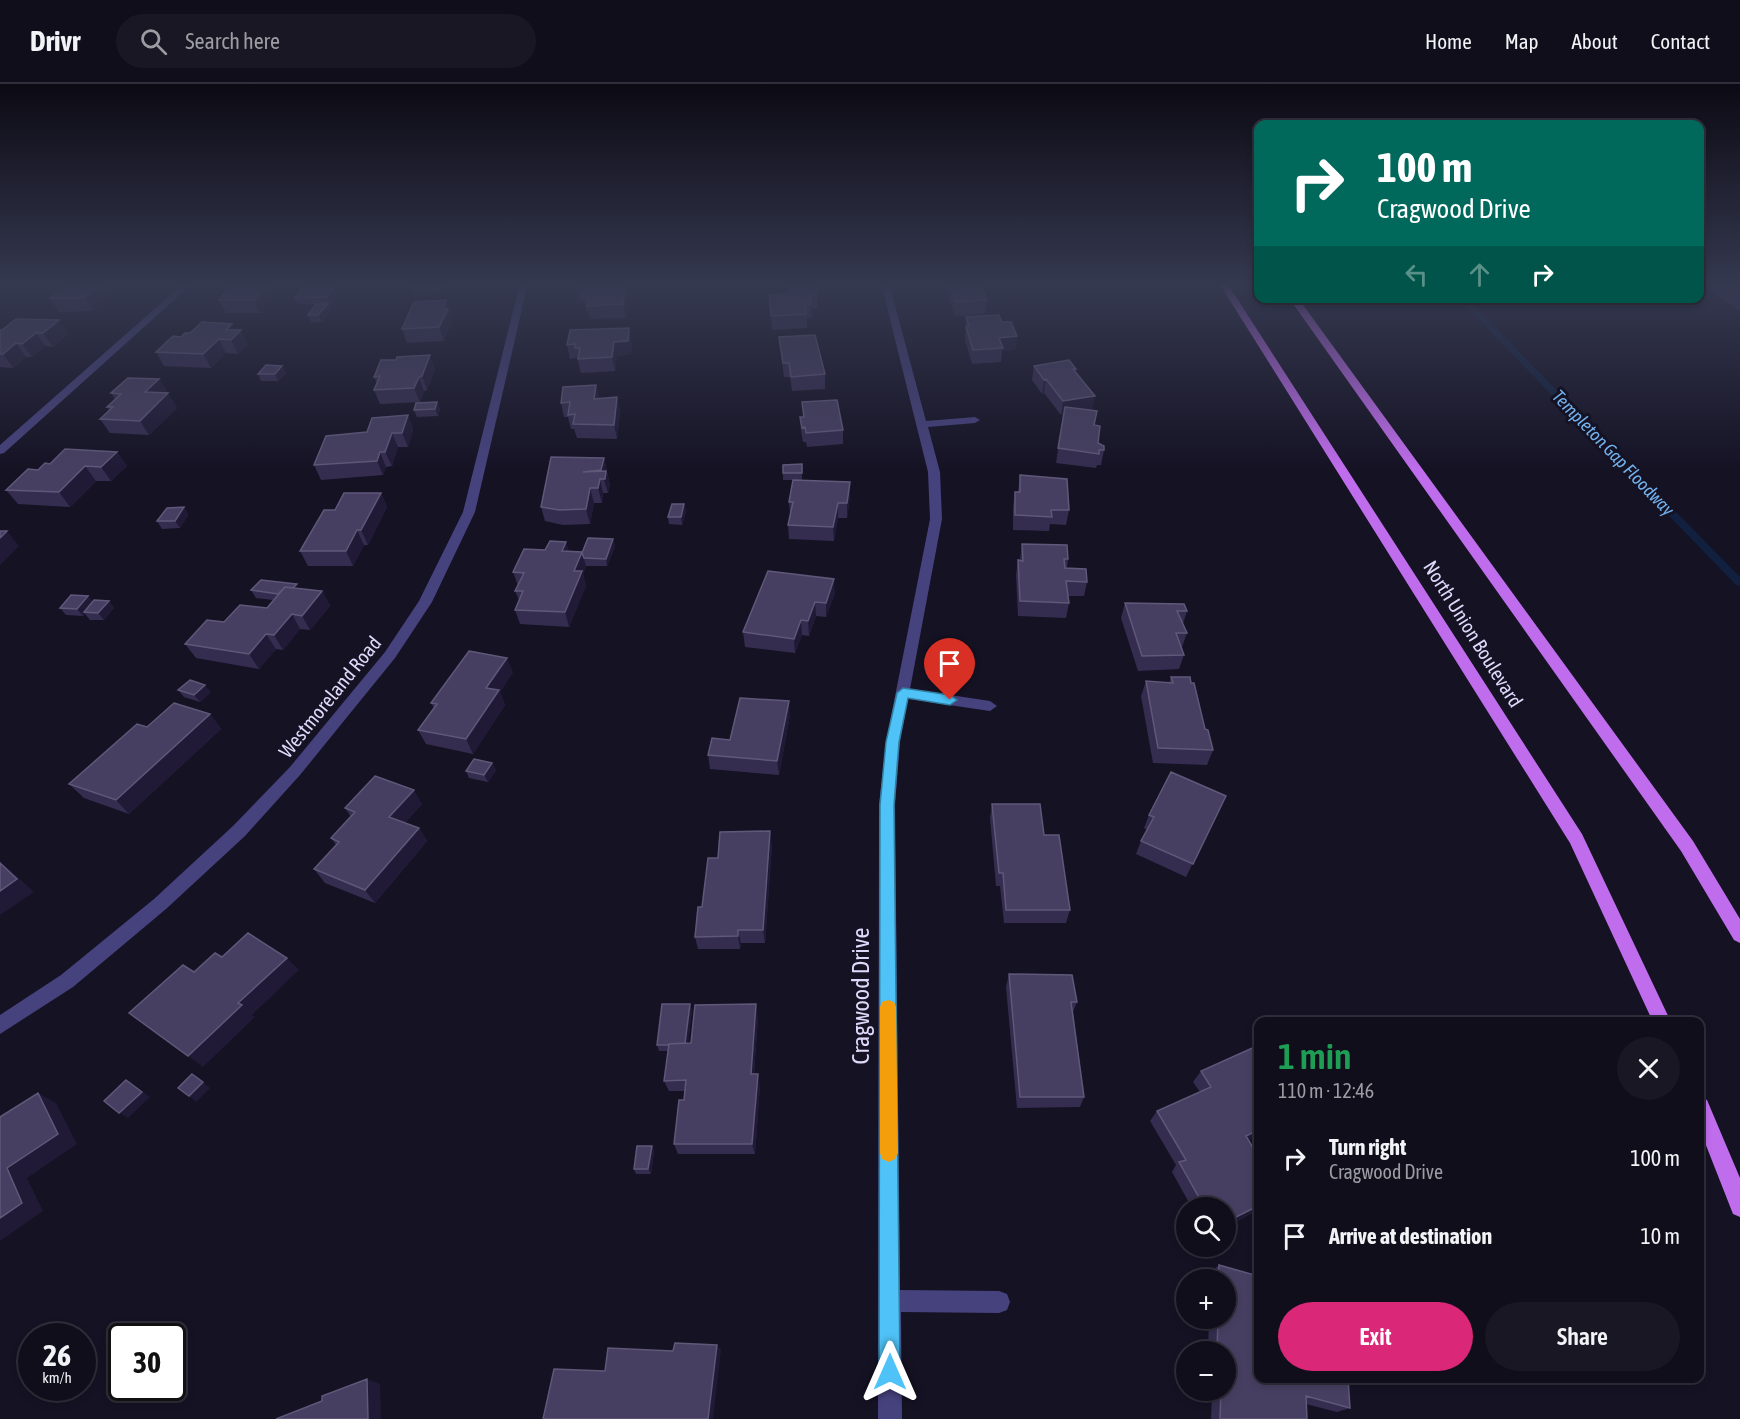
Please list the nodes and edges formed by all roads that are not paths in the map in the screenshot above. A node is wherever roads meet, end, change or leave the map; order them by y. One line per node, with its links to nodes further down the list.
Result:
1 (119, 345): 8 (street)
2 (509, 345): 13 (street, Westmoreland Road)
3 (902, 345): 7 (street, Cragwood Drive)
4 (1263, 345): 12 (main road, North Union Boulevard)
5 (1327, 345): 11 (main road)
6 (975, 420): 7 (street)
7 (923, 424): 9 (street, Cragwood Drive)
8 (0, 451)
9 (903, 693): 10 (street); 16 (street, Cragwood Drive)
10 (990, 706)
11 (1740, 935)
12 (1660, 1017)
13 (0, 1024)
14 (1704, 1117): 15 (main road)
15 (1740, 1207)
16 (890, 1301): 17 (street); 18 (street, Cragwood Drive)
17 (999, 1302)
18 (890, 1419)

